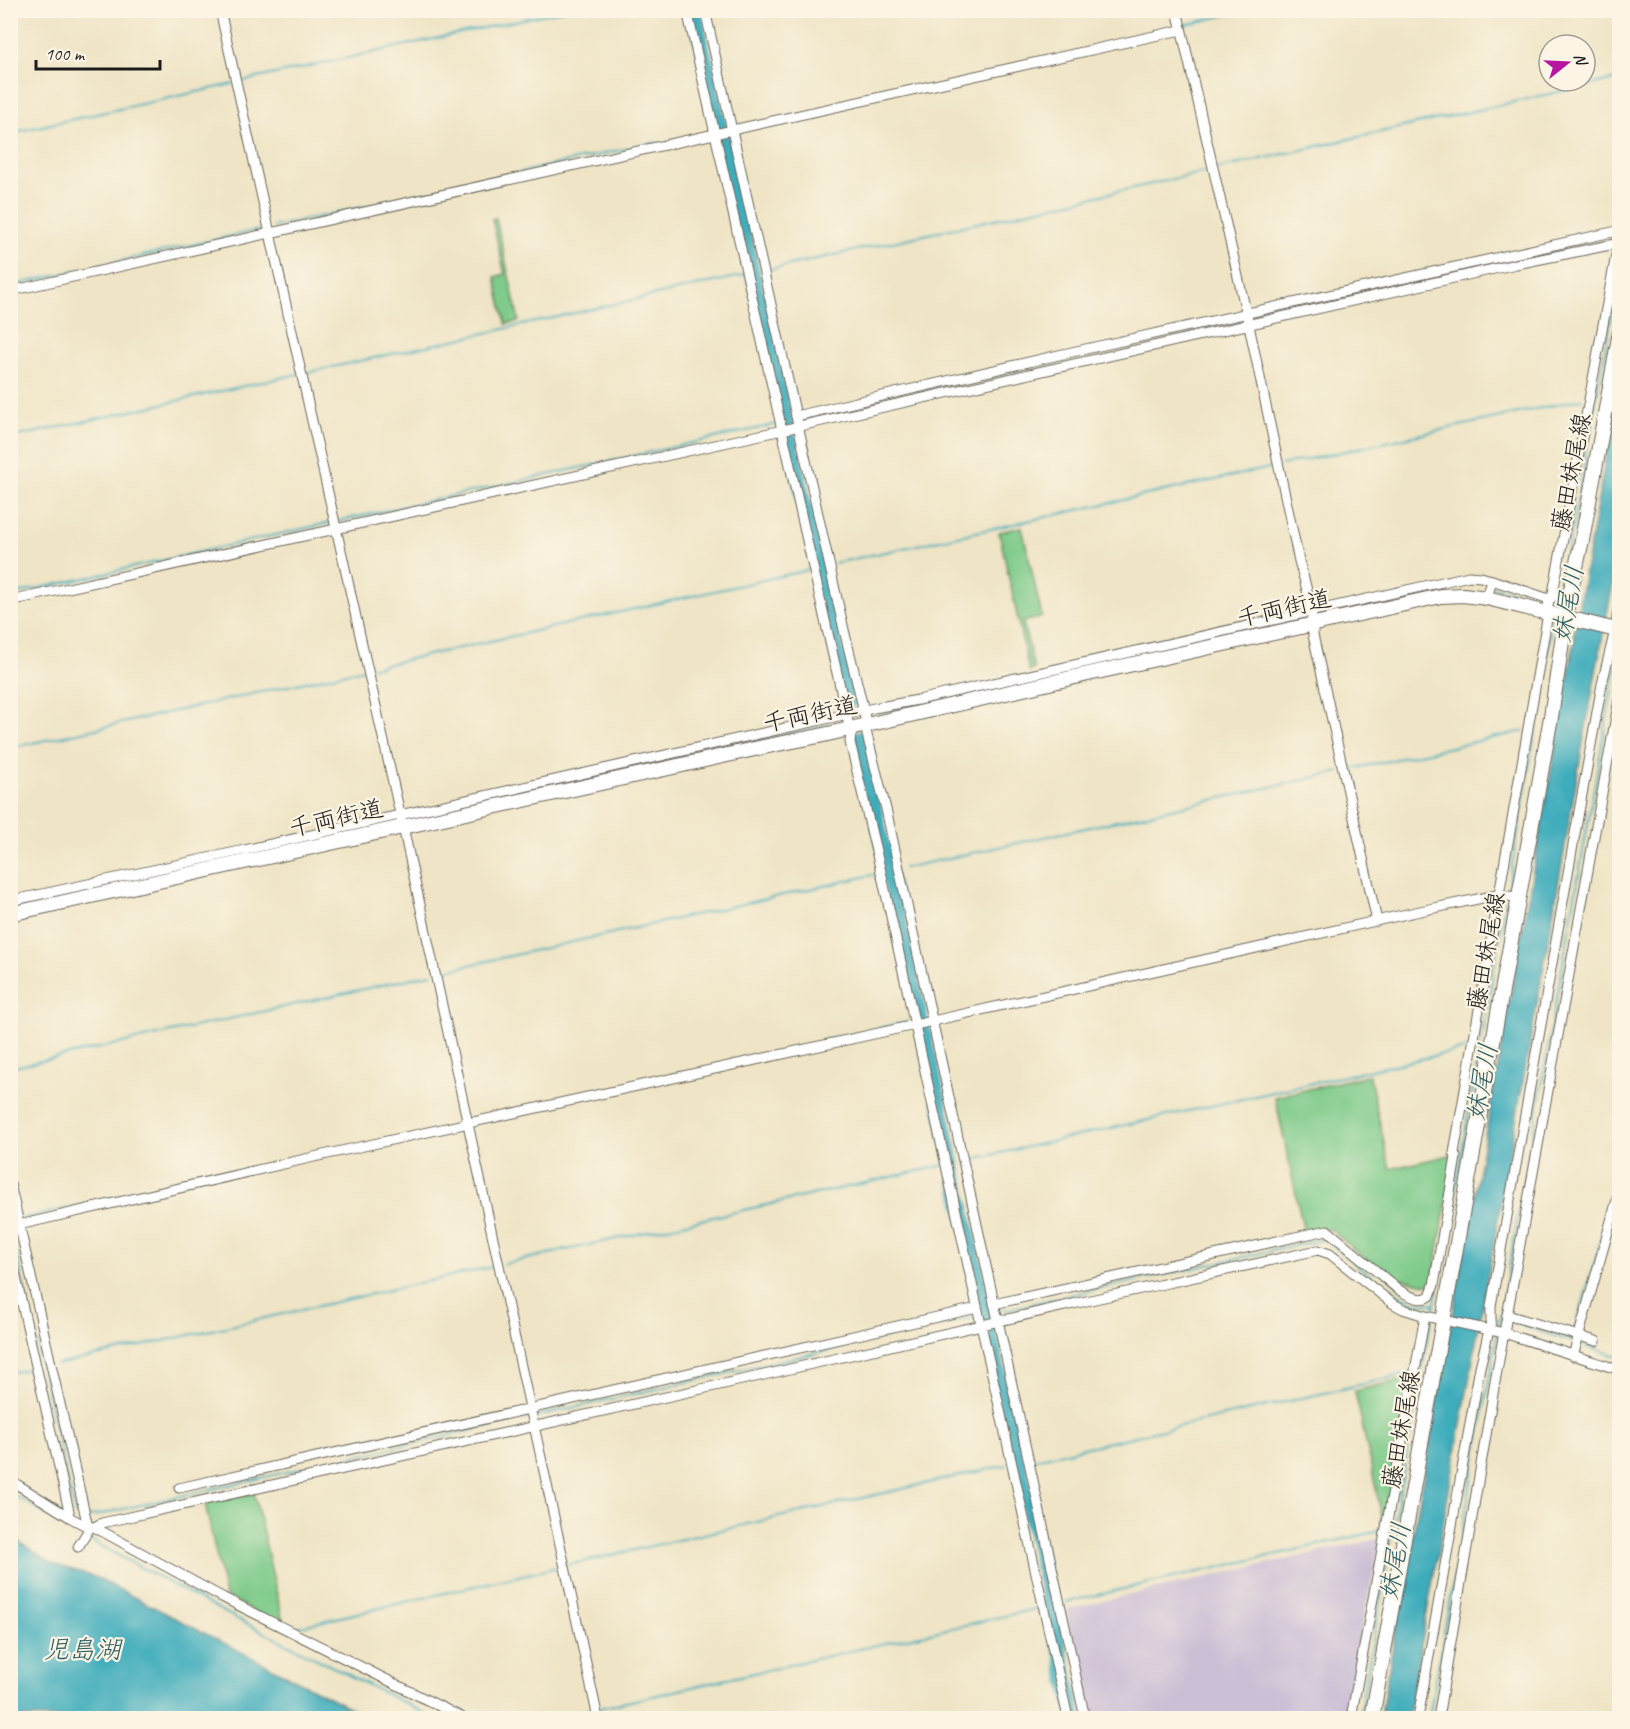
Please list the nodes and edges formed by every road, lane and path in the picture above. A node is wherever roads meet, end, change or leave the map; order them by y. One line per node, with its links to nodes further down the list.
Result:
1 (220, 10): 9 (street)
2 (442, 10): 3 (street)
3 (463, 10)
4 (687, 10): 8 (street)
5 (705, 10): 8 (street)
6 (1177, 10): 7 (street)
7 (1181, 30): 8 (street); 13 (street)
8 (720, 131): 9 (street); 11 (street); 11 (street)
9 (270, 230): 12 (street); 18 (street)
10 (1619, 236): 13 (street); 20 (street)
11 (752, 277): 15 (street); 17 (street)
12 (10, 291)
13 (1247, 319): 15 (street); 16 (street); 23 (street)
14 (1620, 332): 24 (street, 藤田妹尾線)
15 (796, 416): 16 (street)
16 (796, 426): 17 (street); 19 (street)
17 (782, 427): 18 (street); 19 (street)
18 (335, 524): 22 (street); 31 (street)
19 (819, 564): 28 (street); 29 (street)
20 (1490, 587): 23 (street, 千両街道); 23 (street); 24 (street, 千両街道)
21 (1620, 599): 26 (street)
22 (10, 601)
23 (1312, 617): 28 (street, 千両街道); 37 (street)
24 (1569, 618): 26 (street, 千両街道); 34 (street, 藤田妹尾線)
25 (1547, 619): 34 (street)
26 (1615, 630): 30 (street)
27 (1620, 694): 30 (street)
28 (865, 718): 29 (street, 千両街道); 32 (street)
29 (847, 722): 31 (street, 千両街道); 33 (street)
30 (1588, 819): 48 (street); 52 (street)
31 (401, 820): 35 (street); 36 (street, 千両街道); 39 (street)
32 (897, 873): 33 (street); 38 (street)
33 (883, 876): 38 (street)
34 (1508, 896): 37 (street); 46 (street); 50 (street, 藤田妹尾線)
35 (10, 901)
36 (10, 914)
37 (1377, 921): 38 (street)
38 (923, 1023): 39 (street); 40 (street); 40 (street)
39 (468, 1123): 43 (street); 56 (street)
40 (952, 1170): 47 (street); 49 (street)
41 (10, 1184): 43 (street)
42 (1620, 1189): 54 (street)
43 (14, 1226): 60 (street)
44 (10, 1251): 60 (street)
45 (1220, 1262): 46 (street); 46 (street); 47 (street); 51 (street)
46 (1384, 1286): 50 (street)
47 (994, 1304): 51 (street)
48 (1507, 1315): 52 (street); 54 (street)
49 (980, 1318): 51 (street); 56 (street); 56 (street); 57 (street)
50 (1436, 1319): 52 (street); 63 (street, 藤田妹尾線); 63 (street)
51 (996, 1322): 57 (street)
52 (1495, 1331): 54 (street); 71 (street); 72 (street)
53 (1596, 1341): 54 (street)
54 (1575, 1342): 55 (street)
55 (1620, 1370)
56 (532, 1417): 59 (street); 60 (street); 65 (street)
57 (1020, 1467): 62 (street); 67 (street)
58 (10, 1480): 60 (street)
59 (179, 1488)
60 (82, 1522): 61 (street); 66 (street)
61 (80, 1545)
62 (1059, 1608): 64 (street); 68 (street)
63 (1380, 1608): 69 (street); 70 (street, 藤田妹尾線)
64 (1046, 1611)
65 (597, 1712)
66 (463, 1719)
67 (1068, 1719)
68 (1085, 1719)
69 (1351, 1719)
70 (1372, 1719)
71 (1418, 1719)
72 (1438, 1719)

